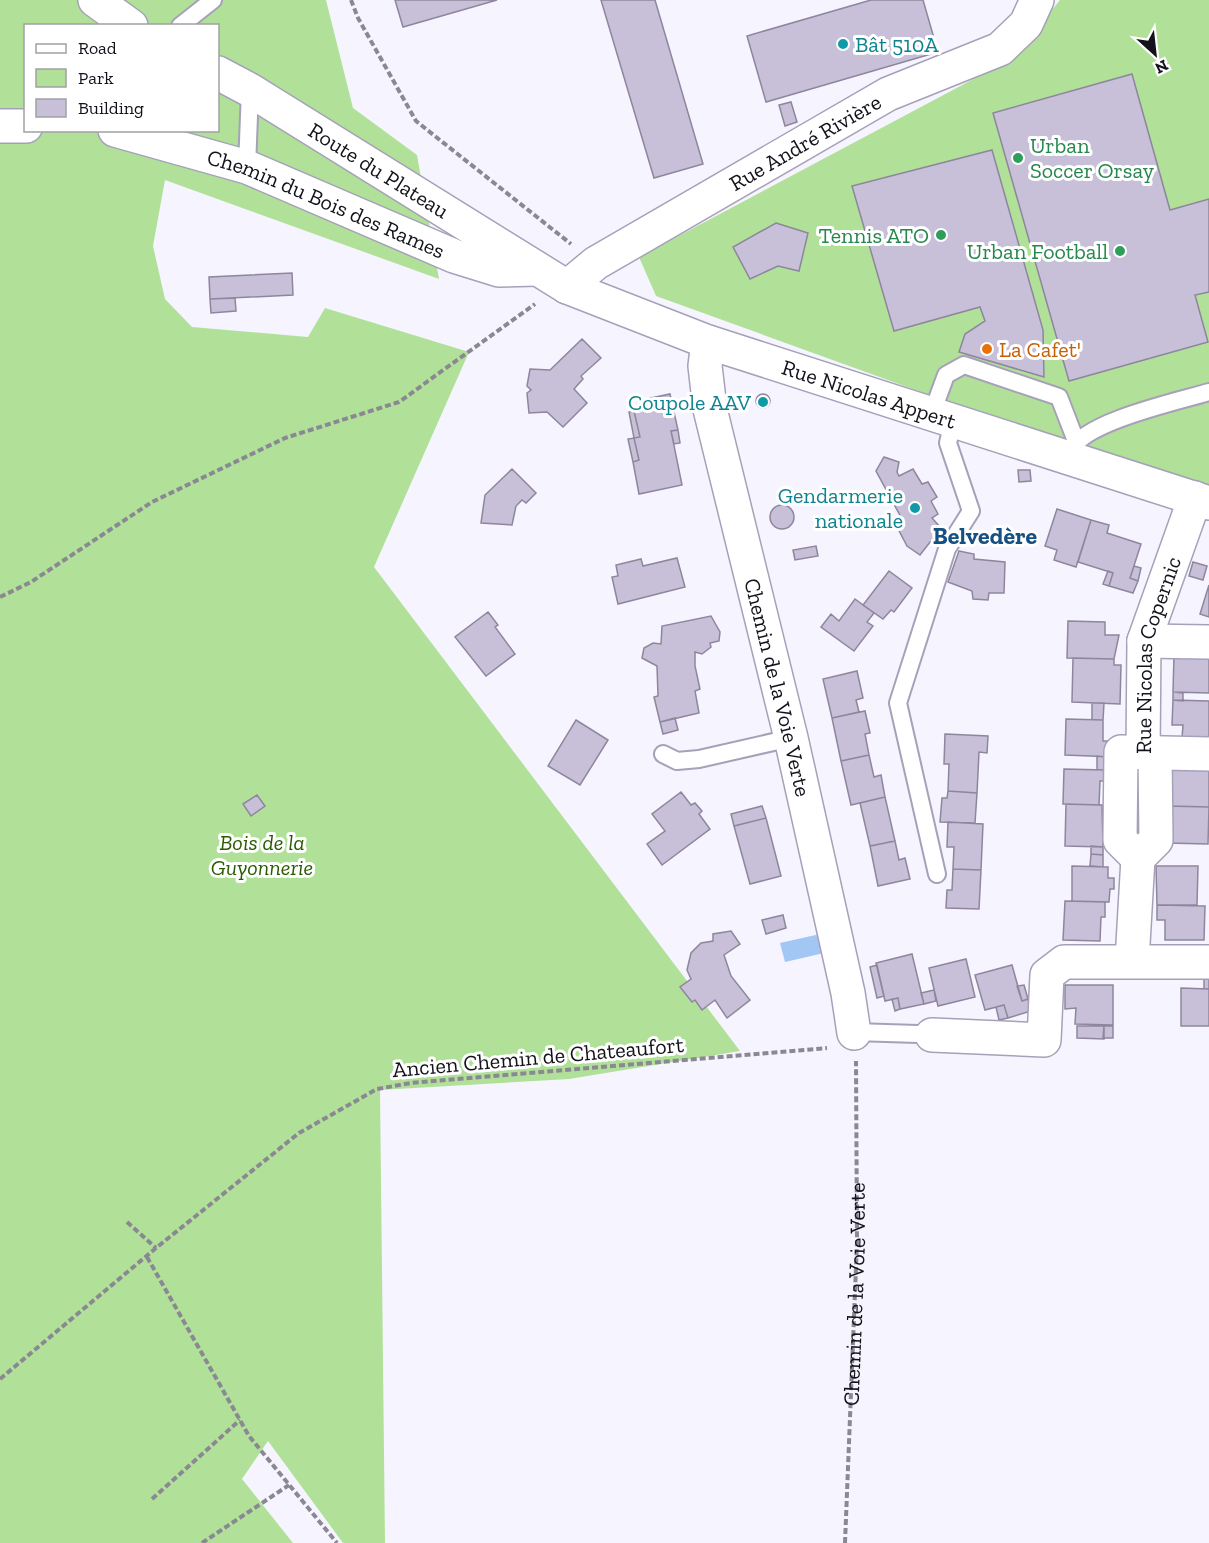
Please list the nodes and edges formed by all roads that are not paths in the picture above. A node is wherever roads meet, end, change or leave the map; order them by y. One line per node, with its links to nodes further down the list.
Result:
1 (95, 0): 4 (street)
2 (213, 0): 5 (lane)
3 (1037, 0): 13 (street, Rue André Rivière)
4 (128, 24)
5 (183, 24)
6 (219, 74): 7 (street, Route du Plateau)
7 (250, 90): 11 (lane); 12 (street, Route du Plateau)
8 (0, 126): 9 (street)
9 (24, 126)
10 (122, 132): 11 (street, Chemin du Bois des Rames)
11 (247, 167): 12 (street, Chemin du Bois des Rames)
12 (537, 269): 13 (street, Rue Nicolas Appert)
13 (567, 287): 14 (street, Rue Nicolas Appert)
14 (708, 342): 16 (street, Rue Nicolas Appert); 21 (street, Chemin de la Voie Verte)
15 (1209, 392): 17 (lane)
16 (943, 416): 17 (street, Rue Nicolas Appert); 17 (lane); 25 (lane)
17 (1073, 449): 18 (street, Rue Nicolas Appert)
18 (1202, 501): 19 (street, Rue Nicolas Copernic)
19 (1144, 641): 20 (street); 22 (street, Rue Nicolas Copernic)
20 (1209, 642)
21 (791, 738): 23 (lane); 29 (street, Chemin de la Voie Verte)
22 (1149, 753): 24 (street); 26 (street, Rue Nicolas Copernic)
23 (663, 754)
24 (1209, 754)
25 (937, 874)
26 (1132, 961): 27 (street); 28 (street)
27 (1209, 962)
28 (925, 1035): 29 (lane)
29 (849, 1042)

